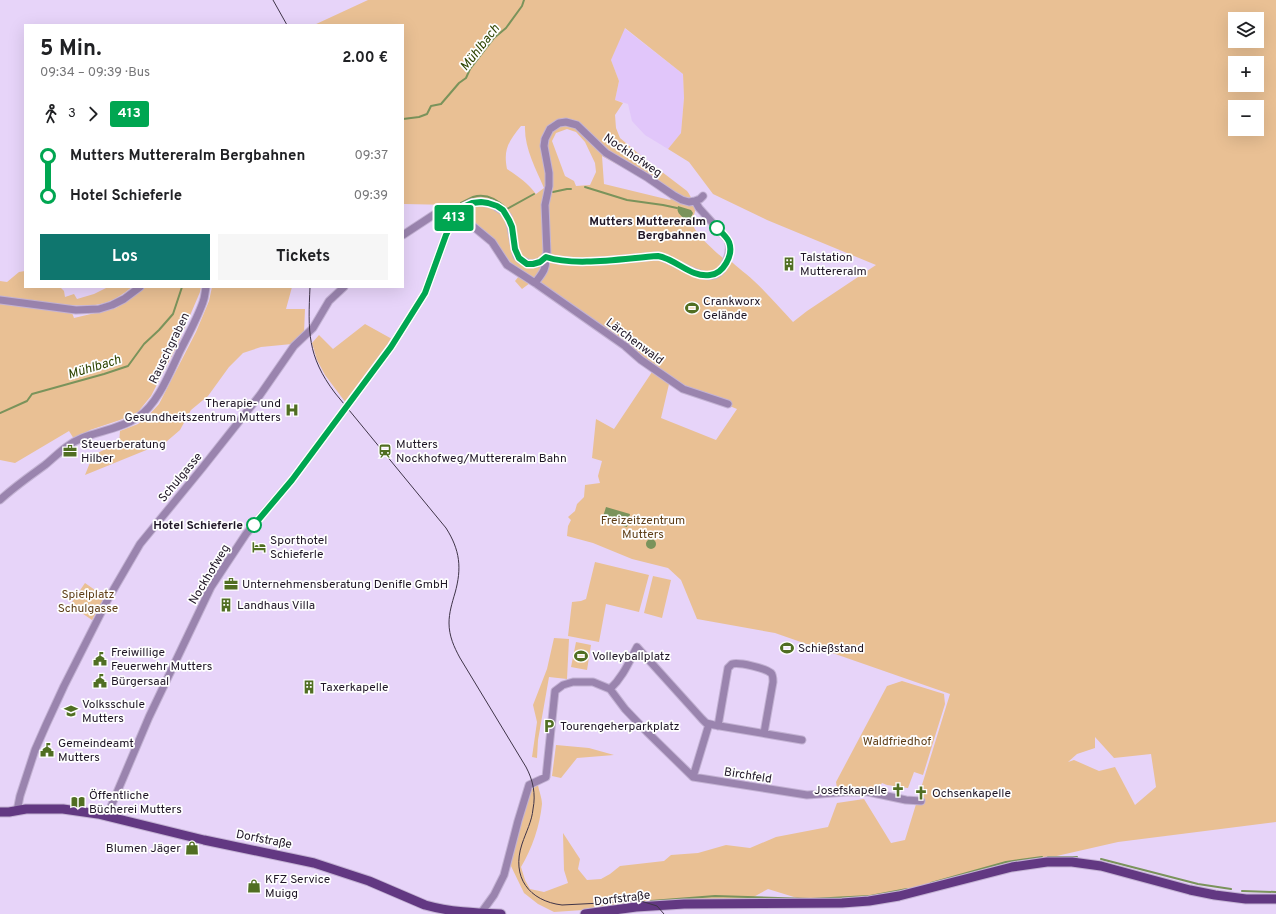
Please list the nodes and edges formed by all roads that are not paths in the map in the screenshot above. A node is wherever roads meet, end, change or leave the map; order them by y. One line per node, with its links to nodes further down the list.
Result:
1 (703, 196): 2 (street)
2 (695, 201): 5 (street); 5 (street, Nockhofweg)
3 (457, 213): 4 (street); 5 (street); 6 (street, Lärchenwald); 22 (street, Nockhofweg)
4 (404, 234)
5 (546, 257): 6 (street)
6 (535, 283): 11 (street, Lärchenwald)
7 (139, 288): 10 (street)
8 (206, 288): 12 (street, Rauschgraben)
9 (343, 288): 20 (street, Schulgasse)
10 (0, 300)
11 (728, 404)
12 (0, 500)
13 (610, 689): 14 (street); 18 (street); 24 (street)
14 (709, 724): 15 (street); 18 (street)
15 (718, 726): 16 (street); 16 (street)
16 (764, 733): 17 (street)
17 (802, 740)
18 (693, 777): 19 (street, Birchfeld)
19 (921, 801)
20 (17, 811): 21 (main road, Dorfstraße); 22 (main road, Dorfstraße)
21 (0, 812)
22 (107, 816): 24 (main road, Dorfstraße)
23 (1276, 899): 26 (main road, Dorfstraße)
24 (481, 913): 25 (main road, Dorfstraße)
25 (501, 914)
26 (585, 914)

